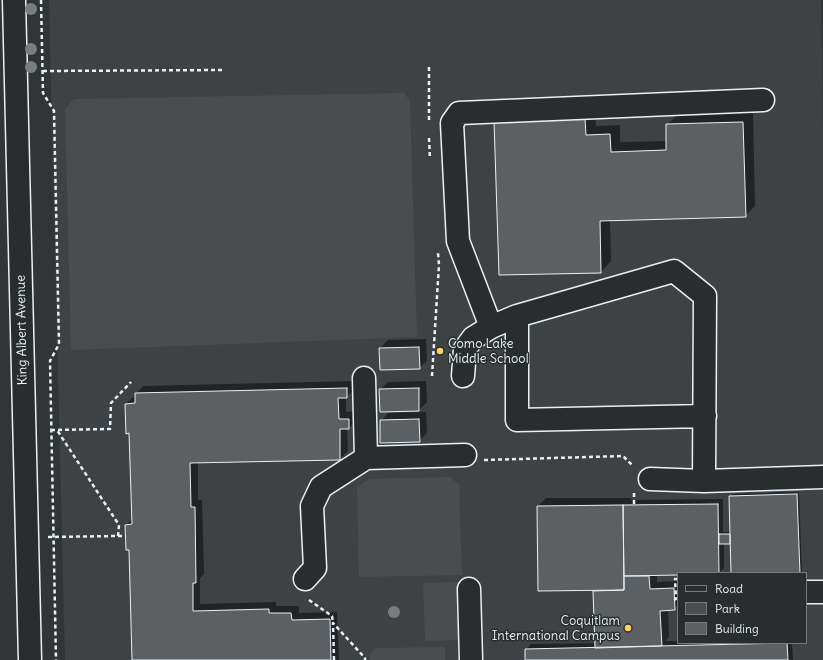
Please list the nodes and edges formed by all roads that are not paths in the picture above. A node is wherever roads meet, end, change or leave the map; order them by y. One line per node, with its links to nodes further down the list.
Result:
1 (14, 0): 2 (street, King Albert Avenue)
2 (7, 59): 18 (street, King Albert Avenue)
3 (763, 100): 5 (street)
4 (517, 316): 5 (street); 8 (street); 8 (street)
5 (491, 327): 6 (street)
6 (463, 376)
7 (364, 378): 9 (street)
8 (705, 416): 13 (street)
9 (366, 458): 10 (street); 14 (street)
10 (473, 458)
11 (823, 477): 13 (street)
12 (639, 481): 13 (street)
13 (704, 481)
14 (305, 579)
15 (469, 589): 19 (street)
16 (807, 592): 17 (street)
17 (823, 592)
18 (30, 660)
19 (471, 660)

